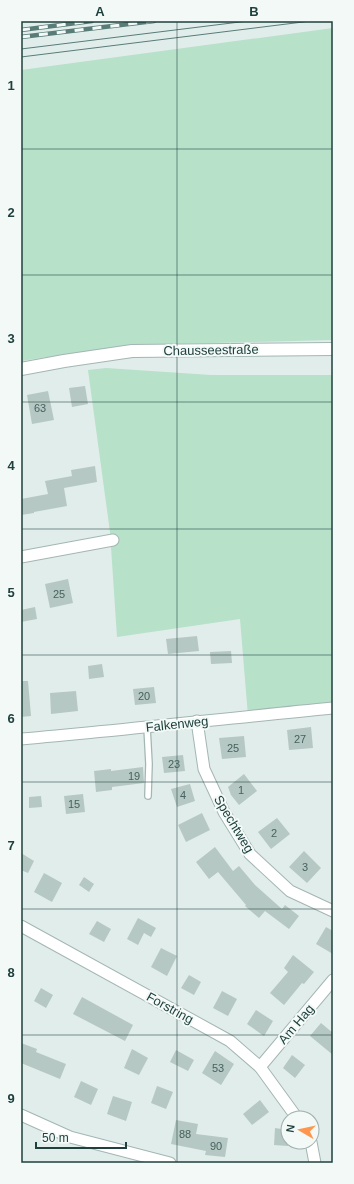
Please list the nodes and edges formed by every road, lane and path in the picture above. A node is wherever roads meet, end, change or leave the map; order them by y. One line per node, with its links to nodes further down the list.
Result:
1 (333, 349): 2 (street, Chausseestraße)
2 (21, 369)
3 (113, 540): 4 (street)
4 (21, 557)
5 (333, 708): 6 (street, Falkenweg)
6 (197, 721): 7 (street, Falkenweg); 10 (street, Spechtweg)
7 (147, 727): 8 (street, Falkenweg); 9 (lane)
8 (21, 739)
9 (148, 796)
10 (333, 911)
11 (21, 926): 13 (street, Forstring)
12 (333, 980): 13 (street, Am Hag)
13 (260, 1067): 14 (street, Forstring)
14 (291, 1110)
15 (21, 1115): 17 (street)
16 (313, 1150): 18 (street)
17 (170, 1163)
18 (315, 1163)

